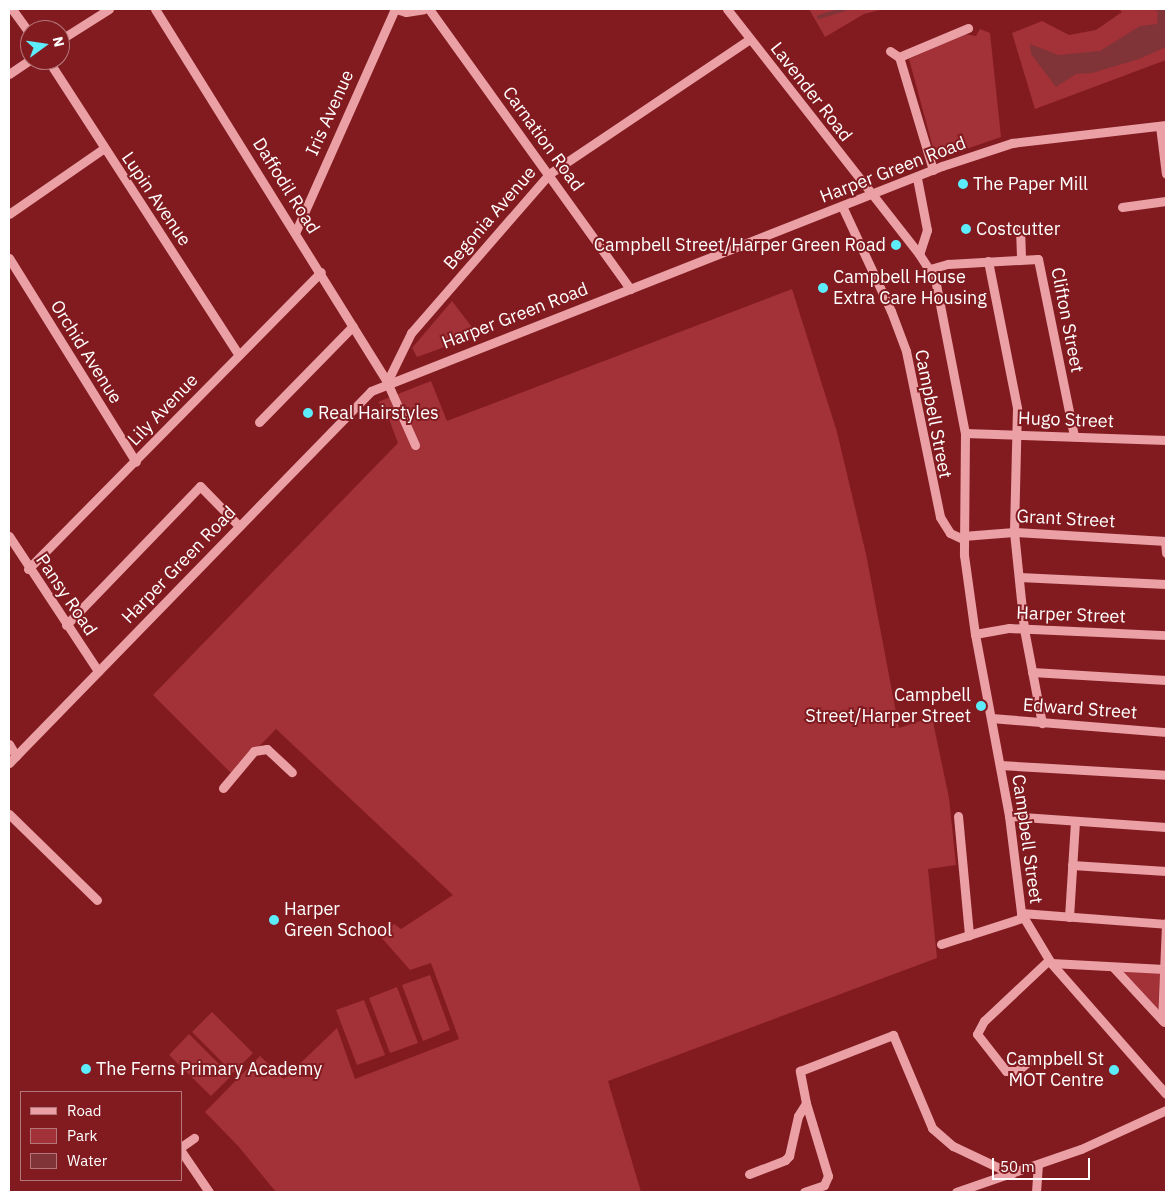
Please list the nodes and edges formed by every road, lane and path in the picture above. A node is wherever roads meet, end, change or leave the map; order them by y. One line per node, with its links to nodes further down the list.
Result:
1 (12, 9): 8 (street)
2 (109, 9): 10 (street)
3 (155, 9): 29 (street, Daffodil Road)
4 (396, 9): 5 (street); 29 (street, Iris Avenue)
5 (424, 9)
6 (429, 9): 20 (street, Carnation Road)
7 (727, 9): 11 (street, Lavender Road)
8 (20, 20)
9 (968, 28): 13 (street)
10 (70, 34)
11 (750, 40): 20 (street, Begonia Avenue); 23 (street, Lavender Road)
12 (890, 51): 13 (street)
13 (899, 57): 19 (street)
14 (20, 67): 16 (street)
15 (54, 70): 18 (street, Lupin Avenue)
16 (9, 74)
17 (1163, 126): 19 (street, Harper Green Road); 21 (street)
18 (103, 149): 27 (street); 38 (street, Lupin Avenue)
19 (933, 170): 22 (street, Harper Green Road)
20 (549, 174): 36 (street, Carnation Road); 39 (street, Begonia Avenue)
21 (1166, 174)
22 (917, 178): 23 (street, Harper Green Road); 30 (street)
23 (870, 195): 25 (street, Harper Green Road); 30 (street, Campbell Street)
24 (1166, 201): 26 (street)
25 (842, 206): 36 (street, Harper Green Road); 50 (street, Campbell Street)
26 (1122, 207)
27 (9, 214)
28 (1020, 228): 32 (street)
29 (296, 231): 35 (street, Daffodil Road)
30 (919, 254): 34 (street, Campbell Street)
31 (9, 258): 46 (street, Orchid Avenue)
32 (1021, 259): 33 (street, Clifton Street); 43 (street, Clifton Street)
33 (988, 261): 34 (street, Clifton Street); 42 (street)
34 (930, 269): 41 (street, Campbell Street)
35 (321, 272): 37 (street, Daffodil Road); 38 (street, Lily Avenue)
36 (630, 289): 39 (street, Harper Green Road)
37 (353, 326): 39 (street, Daffodil Road); 40 (street)
38 (239, 355): 46 (street, Lily Avenue)
39 (387, 382): 45 (street, Daffodil Road); 47 (street, Harper Green Road)
40 (259, 422)
41 (965, 432): 42 (street, Hugo Street); 50 (street, Campbell Street)
42 (1016, 434): 43 (street, Hugo Street); 48 (street)
43 (1074, 436): 44 (street, Hugo Street)
44 (1166, 440)
45 (415, 445)
46 (136, 462): 53 (street, Lily Avenue)
47 (239, 526): 56 (street); 60 (street, Harper Green Road)
48 (1014, 532): 50 (street, Grant Street); 51 (street, Grant Street); 54 (street)
49 (9, 536): 53 (street, Pansy Road)
50 (963, 537): 58 (street, Campbell Street)
51 (1165, 541): 52 (street)
52 (1166, 553)
53 (28, 570): 56 (street, Pansy Road)
54 (1019, 577): 55 (street); 57 (street)
55 (1166, 584)
56 (66, 625): 60 (street, Pansy Road)
57 (1024, 629): 58 (street, Harper Street); 59 (street, Harper Street); 61 (street)
58 (975, 634): 63 (street, Campbell Street)
59 (1166, 635)
60 (98, 671): 67 (street, Harper Green Road)
61 (1032, 672): 62 (street); 64 (street)
62 (1166, 680)
63 (991, 718): 64 (street, Edward Street); 69 (street, Campbell Street)
64 (1042, 723): 65 (street, Edward Street)
65 (1166, 732)
66 (9, 744): 67 (street)
67 (16, 756): 68 (street, Harper Green Road)
68 (9, 764)
69 (1000, 765): 71 (street); 75 (street, Campbell Street)
70 (292, 772): 72 (street)
71 (1166, 775)
72 (223, 788)
73 (9, 814): 80 (street)
74 (958, 816): 84 (street)
75 (1009, 816): 76 (street); 81 (street, Campbell Street)
76 (1075, 822): 77 (street); 78 (street)
77 (1166, 827)
78 (1072, 865): 79 (street); 82 (street)
79 (1166, 871)
80 (97, 900)
81 (1021, 916): 82 (street); 84 (street); 86 (street, Campbell Street)
82 (1069, 918): 83 (street)
83 (1166, 924): 88 (street)
84 (969, 935): 85 (street)
85 (941, 944)
86 (1050, 962): 87 (street); 90 (street); 91 (street, Campbell Street)
87 (1113, 967): 88 (street); 89 (street)
88 (1164, 969): 89 (street)
89 (1164, 1023)
90 (1029, 1061)
91 (1166, 1094)
92 (806, 1103): 98 (street); 99 (street); 101 (street)
93 (1166, 1110): 97 (street)
94 (194, 1138): 95 (street)
95 (182, 1146)
96 (182, 1152): 100 (street)
97 (1038, 1165): 99 (street); 103 (street)
98 (749, 1174)
99 (1012, 1174): 102 (street)
100 (209, 1192)
101 (804, 1192)
102 (956, 1192)
103 (1036, 1192)

